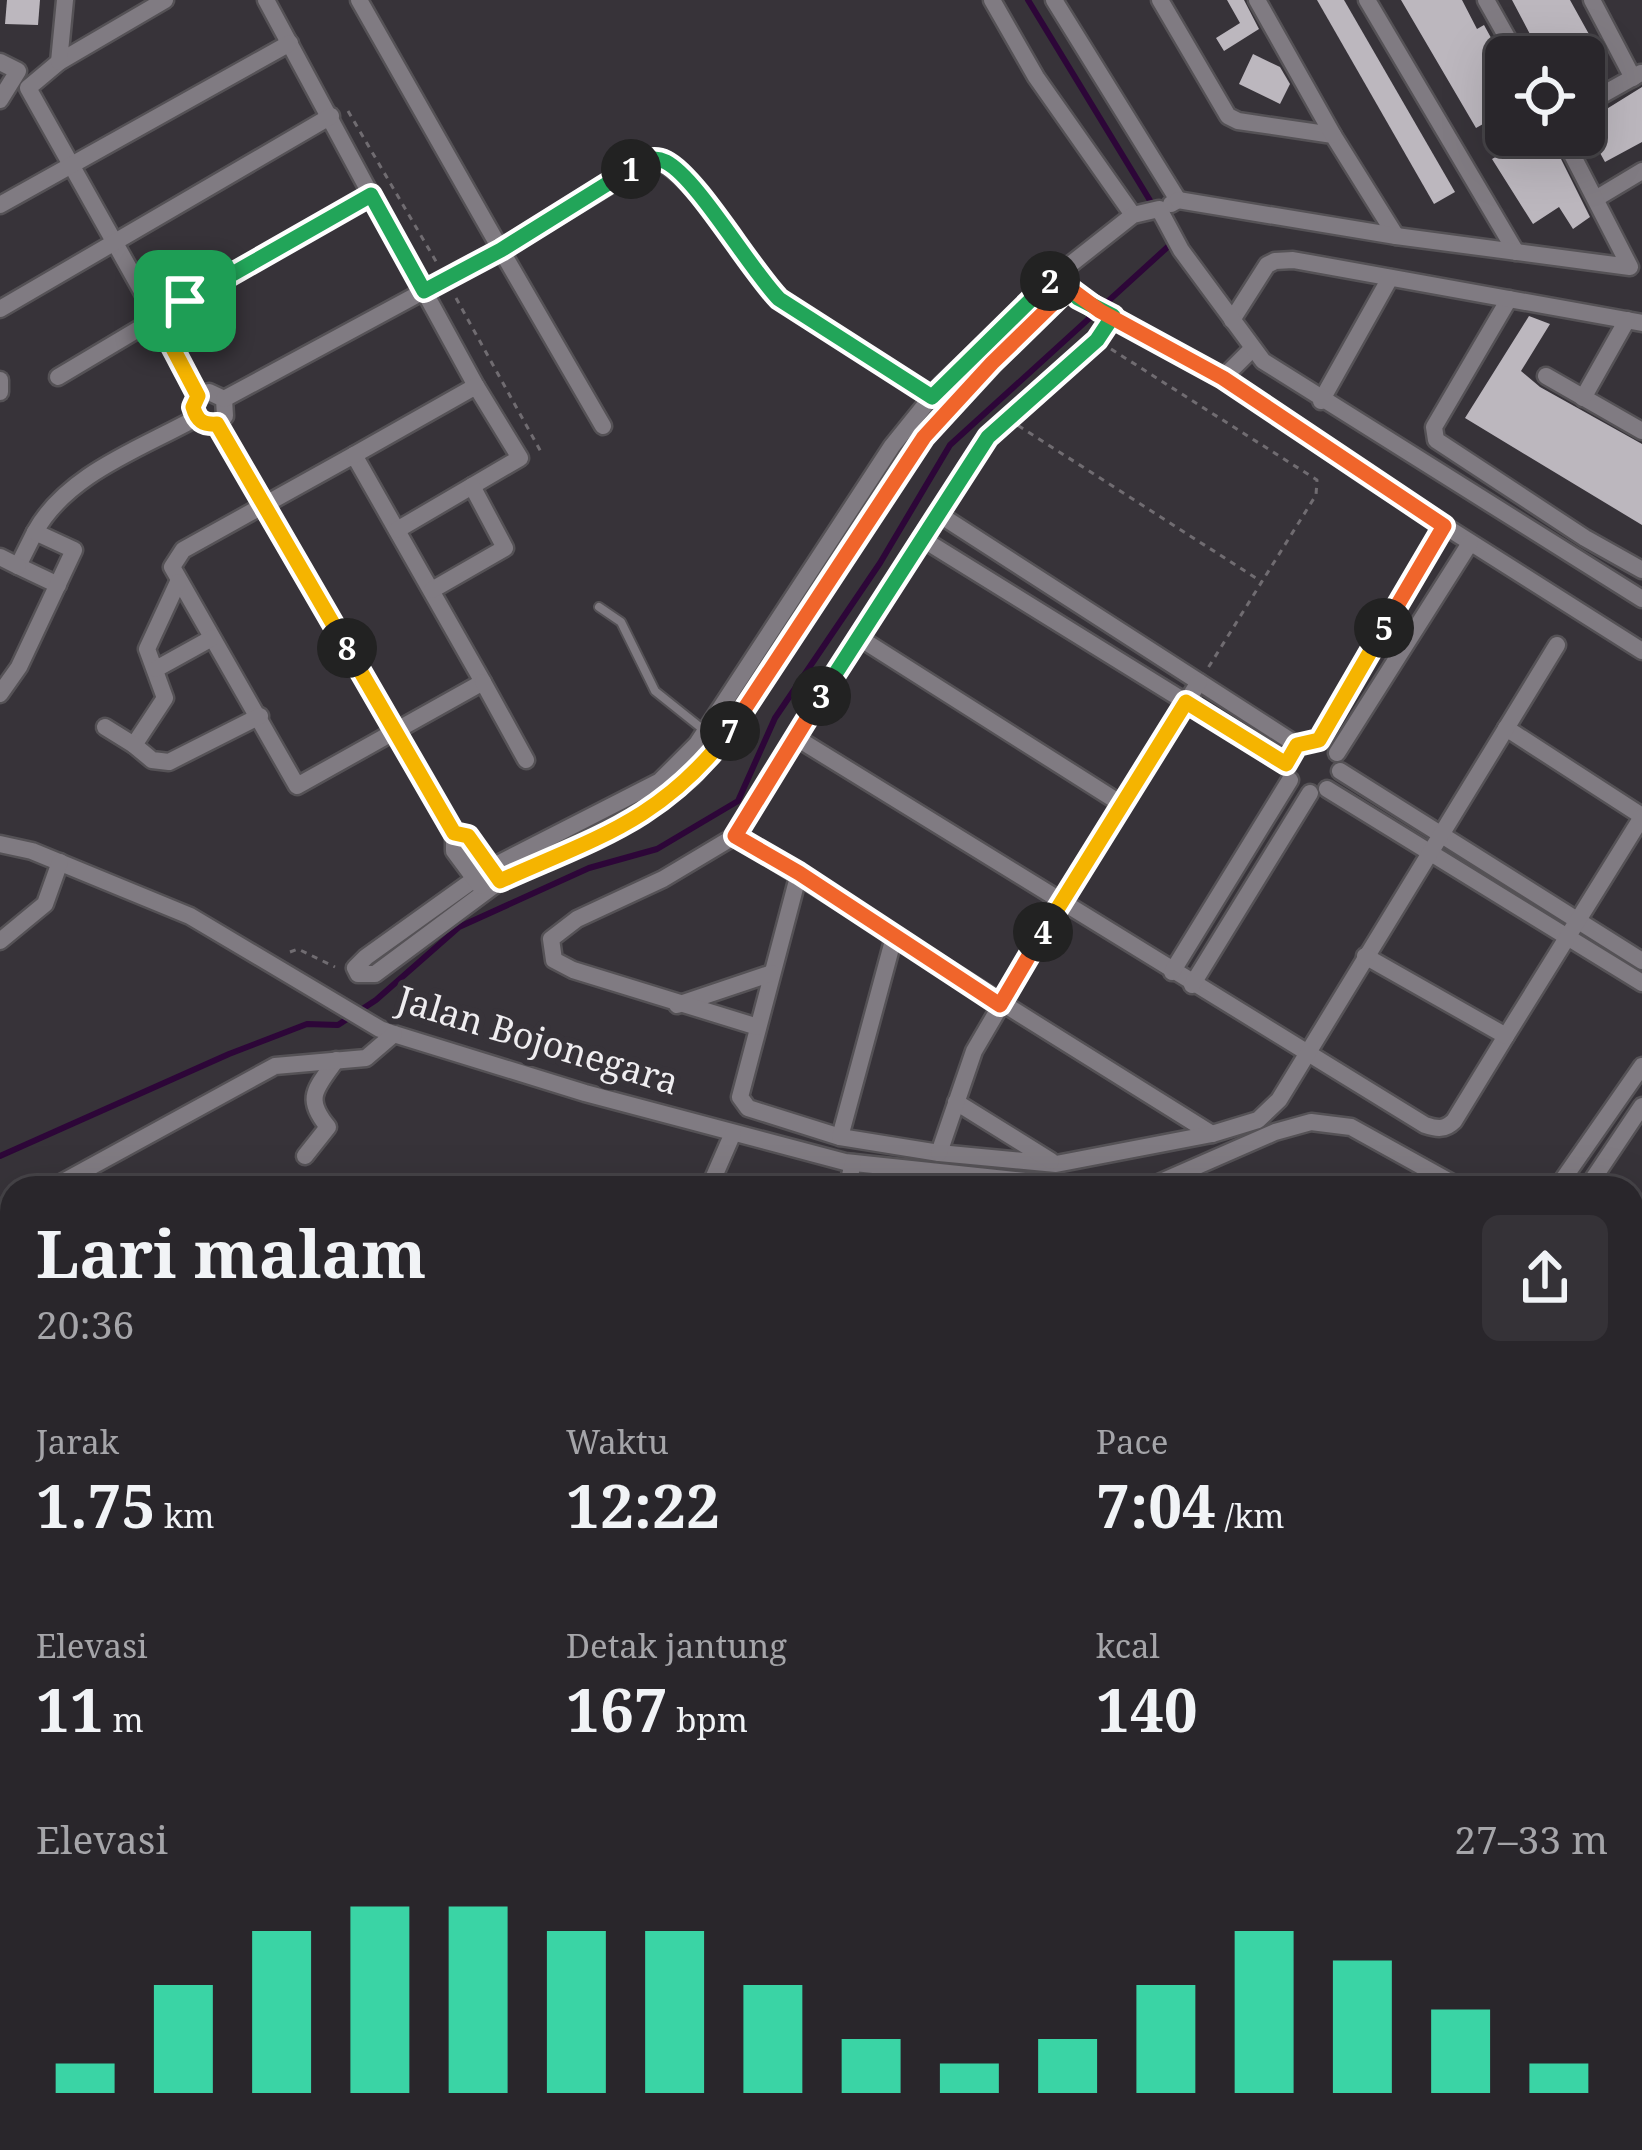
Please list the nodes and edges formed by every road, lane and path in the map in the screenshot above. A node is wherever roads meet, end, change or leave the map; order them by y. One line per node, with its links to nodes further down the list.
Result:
1 (64, 0): 15 (street)
2 (165, 0): 15 (street)
3 (266, 0): 13 (street)
4 (359, 0): 31 (street)
5 (992, 0): 28 (street)
6 (1054, 0): 26 (street)
7 (1160, 0): 20 (street)
8 (1257, 0): 20 (street)
9 (1367, 0): 32 (street)
10 (1486, 0): 12 (street)
11 (1592, 0): 16 (street)
12 (1506, 36)
13 (290, 44): 19 (street); 22 (street)
14 (0, 62): 18 (street)
15 (59, 62): 22 (street)
16 (1638, 75): 17 (street)
17 (1605, 93)
18 (0, 100)
19 (338, 110): 24 (street); 30 (street); 35 (path)
20 (1334, 135): 29 (street)
21 (1574, 156): 25 (street)
22 (70, 166): 27 (street); 30 (street)
23 (1642, 171): 25 (street)
24 (371, 195): 37 (street); 41 (street)
25 (1597, 198): 33 (street)
26 (1178, 200): 28 (street); 29 (street)
27 (0, 206)
28 (1152, 214): 36 (street); 42 (street)
29 (1396, 236): 32 (street)
30 (112, 242): 39 (street); 41 (street)
31 (501, 250): 35 (street); 51 (street); 61 (street)
32 (1516, 251): 33 (street)
33 (1636, 265)
34 (1390, 278): 38 (street); 42 (street); 57 (street)
35 (447, 280): 37 (street); 63 (path)
36 (1068, 286): 40 (street); 51 (street); 56 (street)
37 (424, 291): 50 (street); 55 (street)
38 (1509, 299): 43 (street); 75 (street)
39 (0, 309)
40 (1107, 314): 44 (street); 48 (street)
41 (157, 318): 47 (street); 53 (street)
42 (1232, 320): 45 (street)
43 (1634, 322): 54 (street)
44 (1097, 340): 59 (path); 77 (path)
45 (1252, 350): 48 (street); 57 (street)
46 (1546, 376): 54 (street)
47 (58, 377)
48 (1223, 378): 68 (street)
49 (0, 380): 52 (street)
50 (476, 386): 64 (street); 65 (street)
51 (937, 391): 56 (street); 94 (street)
52 (0, 392)
53 (198, 396): 55 (street); 58 (street)
54 (1583, 398): 62 (street)
55 (224, 399): 60 (street)
56 (958, 399): 104 (street)
57 (1321, 401): 80 (street)
58 (196, 418): 60 (street); 70 (street)
59 (1006, 418): 67 (path); 77 (path)
60 (217, 424): 66 (street)
61 (603, 426)
62 (1642, 431)
63 (541, 452)
64 (354, 455): 66 (street); 69 (street)
65 (472, 486): 69 (street); 79 (street)
66 (265, 505): 76 (street); 95 (street)
67 (937, 513): 71 (street); 88 (street)
68 (1444, 526): 72 (street); 97 (street)
69 (397, 530): 79 (street)
70 (35, 532): 74 (street); 78 (street)
71 (921, 538): 82 (street); 90 (street)
72 (1470, 542): 85 (street); 102 (street)
73 (0, 557): 74 (street)
74 (18, 566): 78 (street)
75 (1642, 570)
76 (178, 582): 83 (street); 86 (street)
77 (1262, 582): 88 (path)
78 (58, 585): 89 (street)
79 (432, 590): 87 (street)
80 (1642, 599)
81 (599, 607): 94 (lane)
82 (858, 637): 96 (street); 106 (street)
83 (212, 638): 86 (street); 91 (street)
84 (1557, 645): 93 (street)
85 (1642, 651)
86 (156, 669): 98 (street)
87 (483, 682): 95 (street); 100 (street)
88 (1199, 682): 90 (street); 99 (street)
89 (0, 694)
90 (1186, 702): 103 (street); 106 (street)
91 (260, 716): 95 (street); 98 (street)
92 (104, 727): 98 (street)
93 (1506, 728): 107 (street); 109 (street)
94 (706, 732): 101 (street)
95 (395, 733): 108 (street)
96 (795, 737): 110 (street); 117 (street)
97 (1319, 740): 99 (street); 102 (street)
98 (134, 745)
99 (1297, 745): 103 (street)
100 (526, 760)
101 (679, 762): 104 (street); 115 (street)
102 (1338, 762): 105 (street); 109 (street)
103 (1288, 772): 105 (street); 126 (street)
104 (692, 777): 115 (street)
105 (1319, 791): 112 (street); 129 (street)
106 (1123, 805): 117 (street)
107 (1642, 817): 118 (street)
108 (454, 833): 115 (street); 116 (street)
109 (1439, 834): 112 (street); 118 (street)
110 (735, 836): 114 (street); 130 (street)
111 (0, 844): 113 (street, Jalan Bojonegara)
112 (1427, 852): 119 (street); 122 (street)
113 (60, 862): 121 (street); 123 (street, Jalan Bojonegara)
114 (799, 873): 120 (street); 127 (street)
115 (495, 874): 116 (street)
116 (479, 885): 125 (street)
117 (1060, 904): 126 (street); 131 (street)
118 (1577, 918): 119 (street); 124 (street)
119 (1565, 936): 128 (street); 134 (street)
120 (894, 937): 131 (street); 142 (street)
121 (0, 940)
122 (1365, 956): 134 (street); 135 (street)
123 (266, 961): 125 (path); 133 (street, Jalan Bojonegara)
124 (1642, 961)
125 (355, 968)
126 (1172, 971): 129 (street)
127 (772, 973): 130 (street); 132 (street)
128 (1642, 983)
129 (1192, 985): 135 (street)
130 (676, 1005): 132 (street)
131 (1000, 1005): 138 (street); 141 (street)
132 (758, 1027): 142 (street)
133 (387, 1031): 136 (street); 140 (street, Jalan Bojonegara)
134 (1506, 1036): 135 (street)
135 (1307, 1052): 141 (street)
136 (336, 1060): 144 (street); 147 (street)
137 (1642, 1066): 153 (street)
138 (956, 1102): 143 (street); 146 (street)
139 (1642, 1106): 154 (street)
140 (733, 1132): 145 (street, Jalan Bojonegara); 148 (street)
141 (1212, 1134): 146 (street)
142 (840, 1137): 143 (street)
143 (939, 1153): 146 (street)
144 (305, 1156)
145 (853, 1163): 149 (street); 150 (street, Jalan Bojonegara)
146 (1057, 1164)
147 (74, 1176)
148 (714, 1176)
149 (850, 1176)
150 (978, 1176)
151 (1174, 1176): 152 (street)
152 (1439, 1176)
153 (1566, 1176)
154 (1595, 1176)

